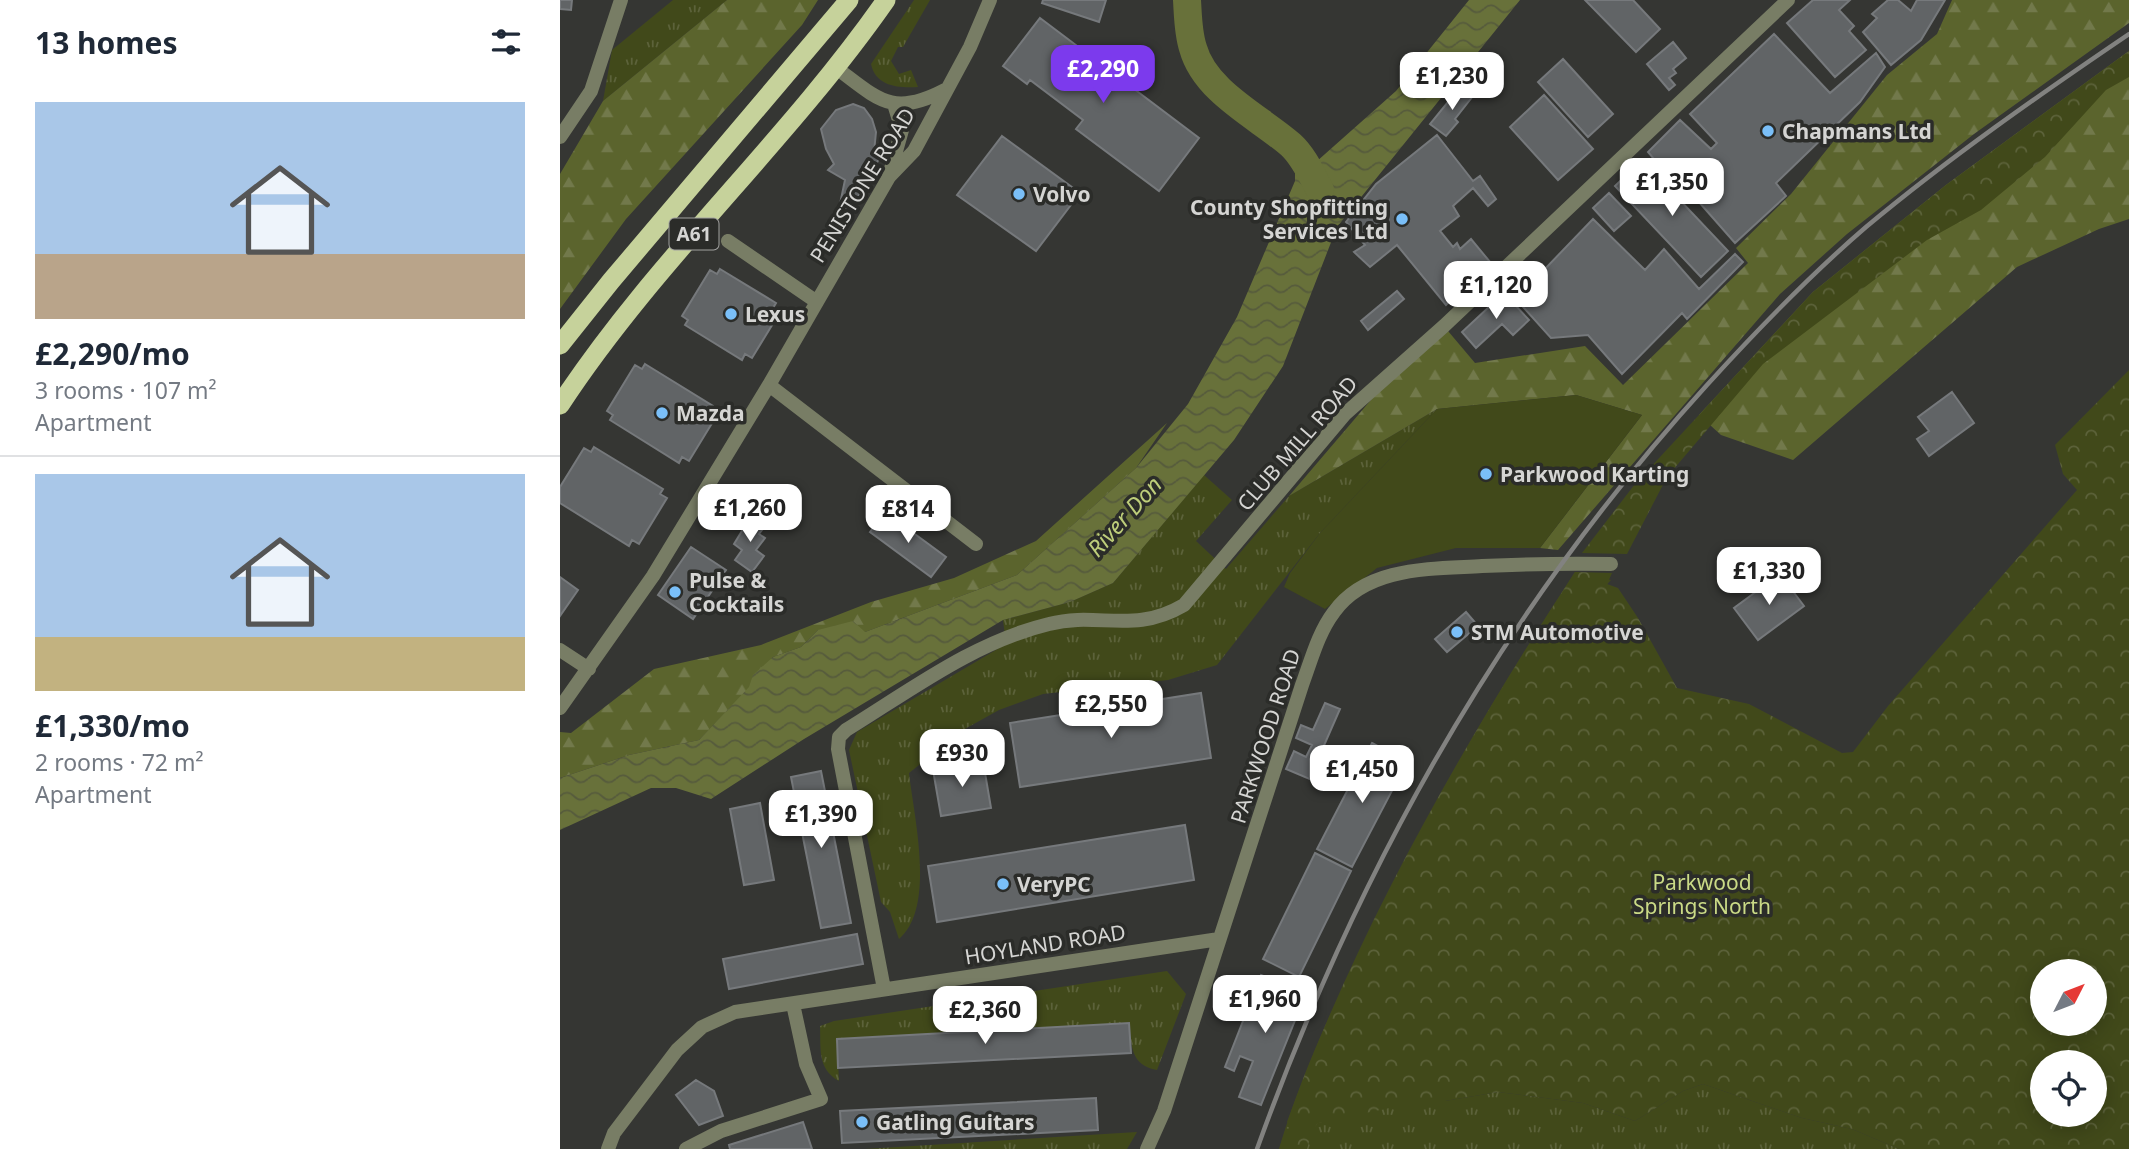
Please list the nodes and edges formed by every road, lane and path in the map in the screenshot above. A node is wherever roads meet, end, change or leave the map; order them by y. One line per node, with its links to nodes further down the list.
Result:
1 (621, 0): 10 (street)
2 (849, 0): 6 (highway, A61)
3 (887, 0): 7 (highway, A61)
4 (990, 0): 8 (street, PENISTONE ROAD)
5 (1788, 0): 23 (street, CLUB MILL ROAD)
6 (826, 30): 7 (highway); 14 (highway, A61)
7 (835, 67): 9 (street); 16 (highway, A61)
8 (945, 90): 9 (street); 11 (street, PENISTONE ROAD)
9 (894, 104): 11 (street)
10 (560, 137)
11 (889, 177): 13 (street, PENISTONE ROAD)
12 (728, 241): 13 (street)
13 (817, 302): 15 (street, PENISTONE ROAD)
14 (560, 345)
15 (769, 385): 17 (street); 20 (street, PENISTONE ROAD)
16 (560, 405)
17 (976, 544)
18 (1611, 564): 22 (street, PARKWOOD ROAD)
19 (560, 650): 20 (street)
20 (589, 669): 21 (street, PENISTONE ROAD)
21 (560, 708)
22 (1219, 939): 23 (street, HOYLAND ROAD); 27 (street, PARKWOOD ROAD)
23 (884, 989): 24 (street, HOYLAND ROAD)
24 (793, 1004): 25 (street, HOYLAND ROAD); 26 (street)
25 (608, 1149)
26 (686, 1149)
27 (1147, 1149)

